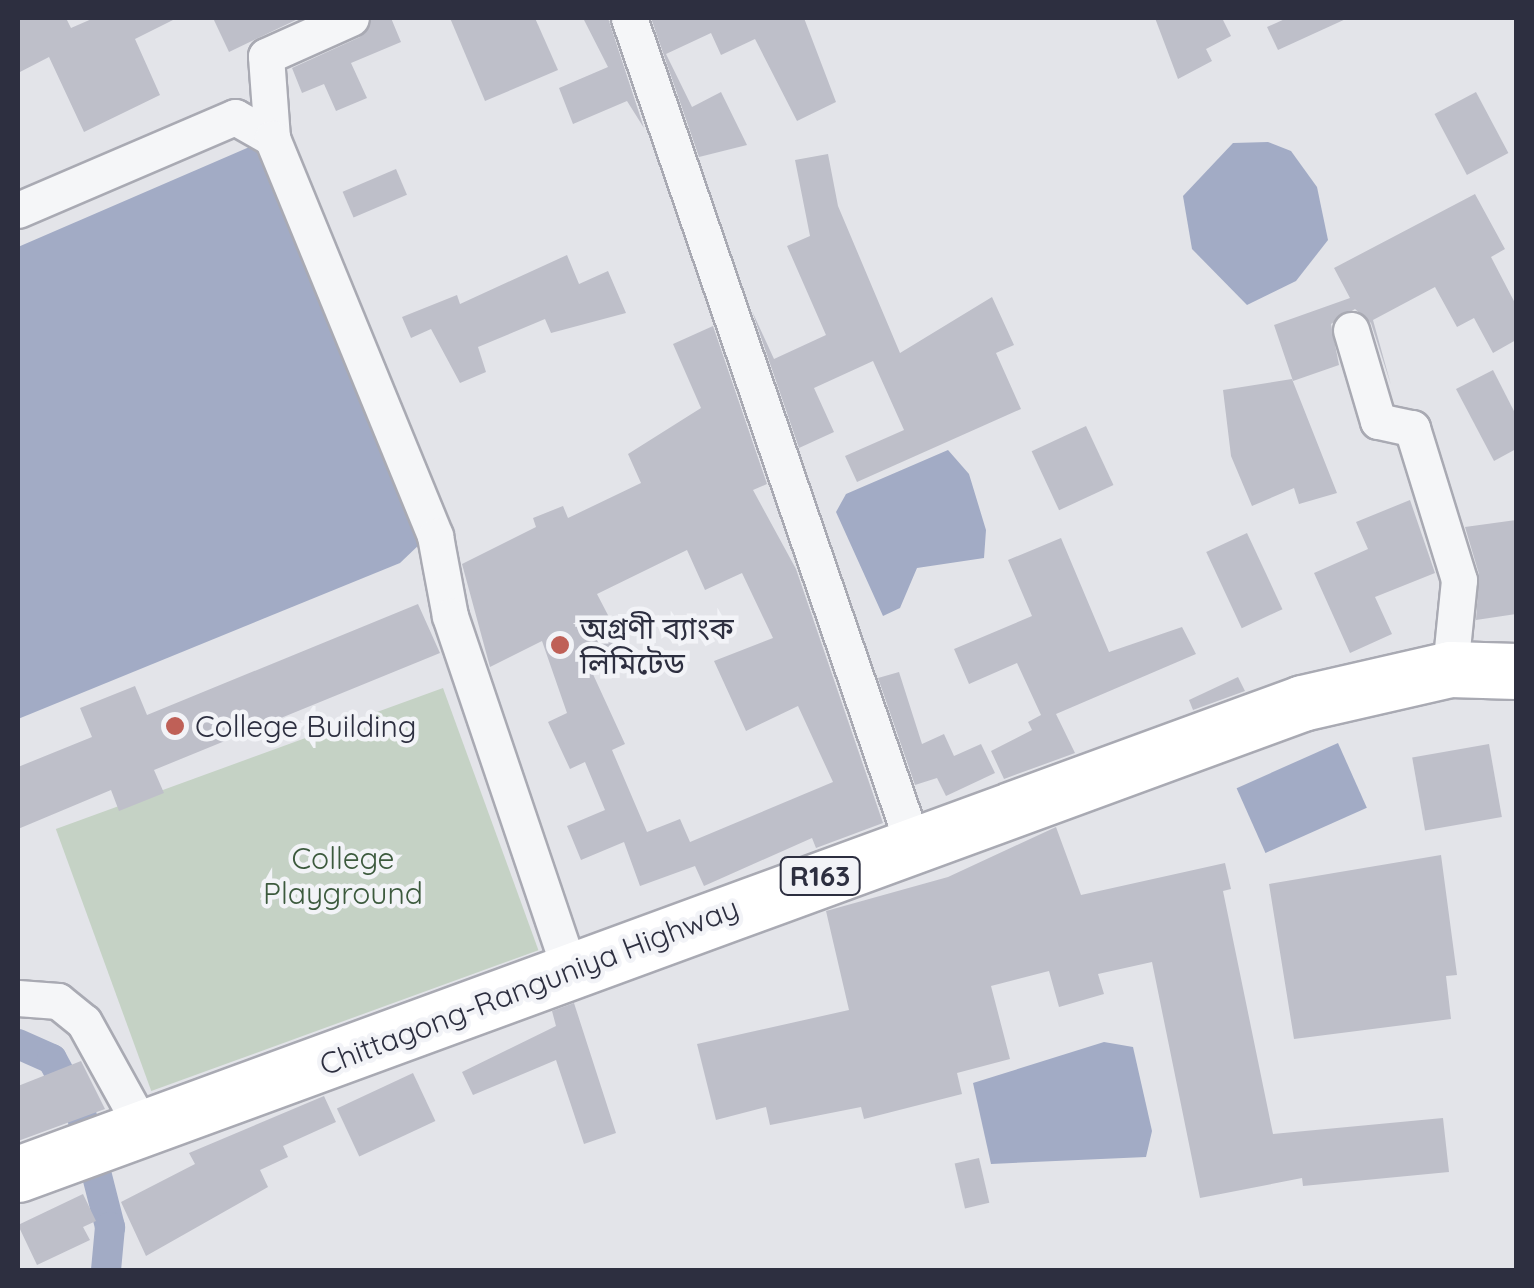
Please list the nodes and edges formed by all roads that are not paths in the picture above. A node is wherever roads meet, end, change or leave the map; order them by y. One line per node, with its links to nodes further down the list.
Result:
1 (346, 18): 3 (street)
2 (630, 18): 8 (street)
3 (272, 138): 4 (street); 9 (street)
4 (18, 210)
5 (1351, 330): 6 (street)
6 (1450, 669): 7 (main road, Chittagong-Ranguniya Highway / R163); 8 (main road, Chittagong-Ranguniya Highway / R163)
7 (1516, 672)
8 (913, 844): 9 (main road, Chittagong-Ranguniya Highway / R163)
9 (570, 972): 11 (main road, Chittagong-Ranguniya Highway / R163)
10 (18, 998): 11 (street)
11 (140, 1130): 12 (main road, Chittagong-Ranguniya Highway / R163)
12 (38, 1166)

